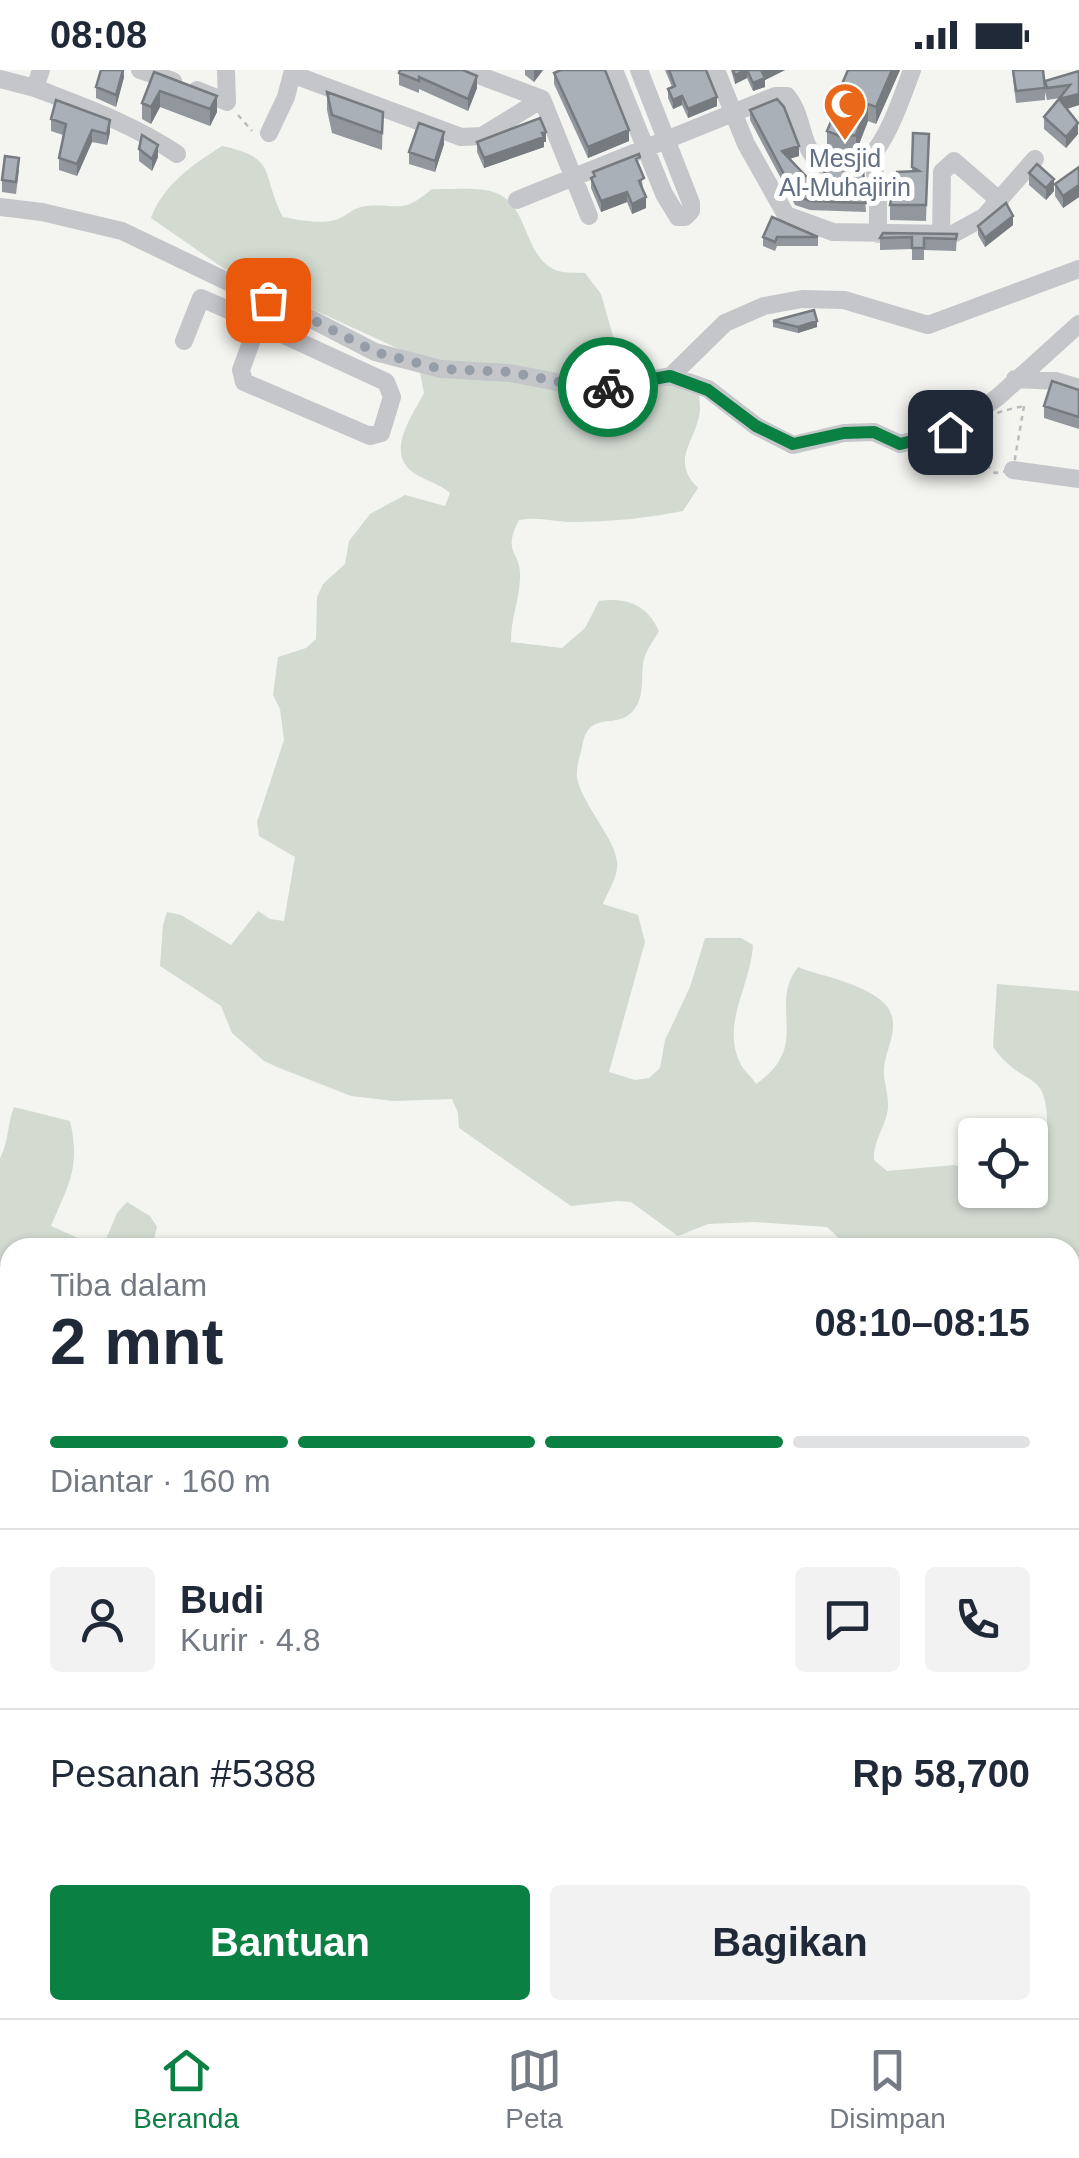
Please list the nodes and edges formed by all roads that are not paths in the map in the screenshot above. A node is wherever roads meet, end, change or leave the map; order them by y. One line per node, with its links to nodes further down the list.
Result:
1 (140, 70): 2 (street)
2 (226, 70)
3 (465, 70): 11 (street)
4 (614, 70): 15 (street)
5 (639, 70): 14 (street)
6 (716, 70): 12 (street)
7 (912, 70): 17 (street)
8 (292, 72): 11 (street); 13 (street)
9 (0, 79): 10 (street)
10 (38, 79): 16 (street)
11 (542, 99): 19 (street)
12 (732, 112): 14 (street); 17 (street); 24 (street)
13 (269, 133)
14 (666, 141): 15 (street); 15 (street)
15 (646, 150): 19 (street)
16 (177, 154)
17 (872, 154): 24 (street)
18 (1035, 158): 21 (street)
19 (574, 176): 20 (street); 23 (street)
20 (517, 200)
21 (1000, 201): 25 (street); 25 (street)
22 (0, 207): 27 (street)
23 (589, 216)
24 (878, 234): 25 (street)
25 (941, 235)
26 (1079, 269): 31 (street)
27 (268, 300): 28 (street); 31 (street)
28 (258, 323): 28 (street); 30 (street)
29 (1079, 324): 32 (street)
30 (184, 342)
31 (670, 376): 32 (street)
32 (1016, 379): 33 (street)
33 (1079, 388)
34 (1013, 470): 35 (street)
35 (1079, 478)

